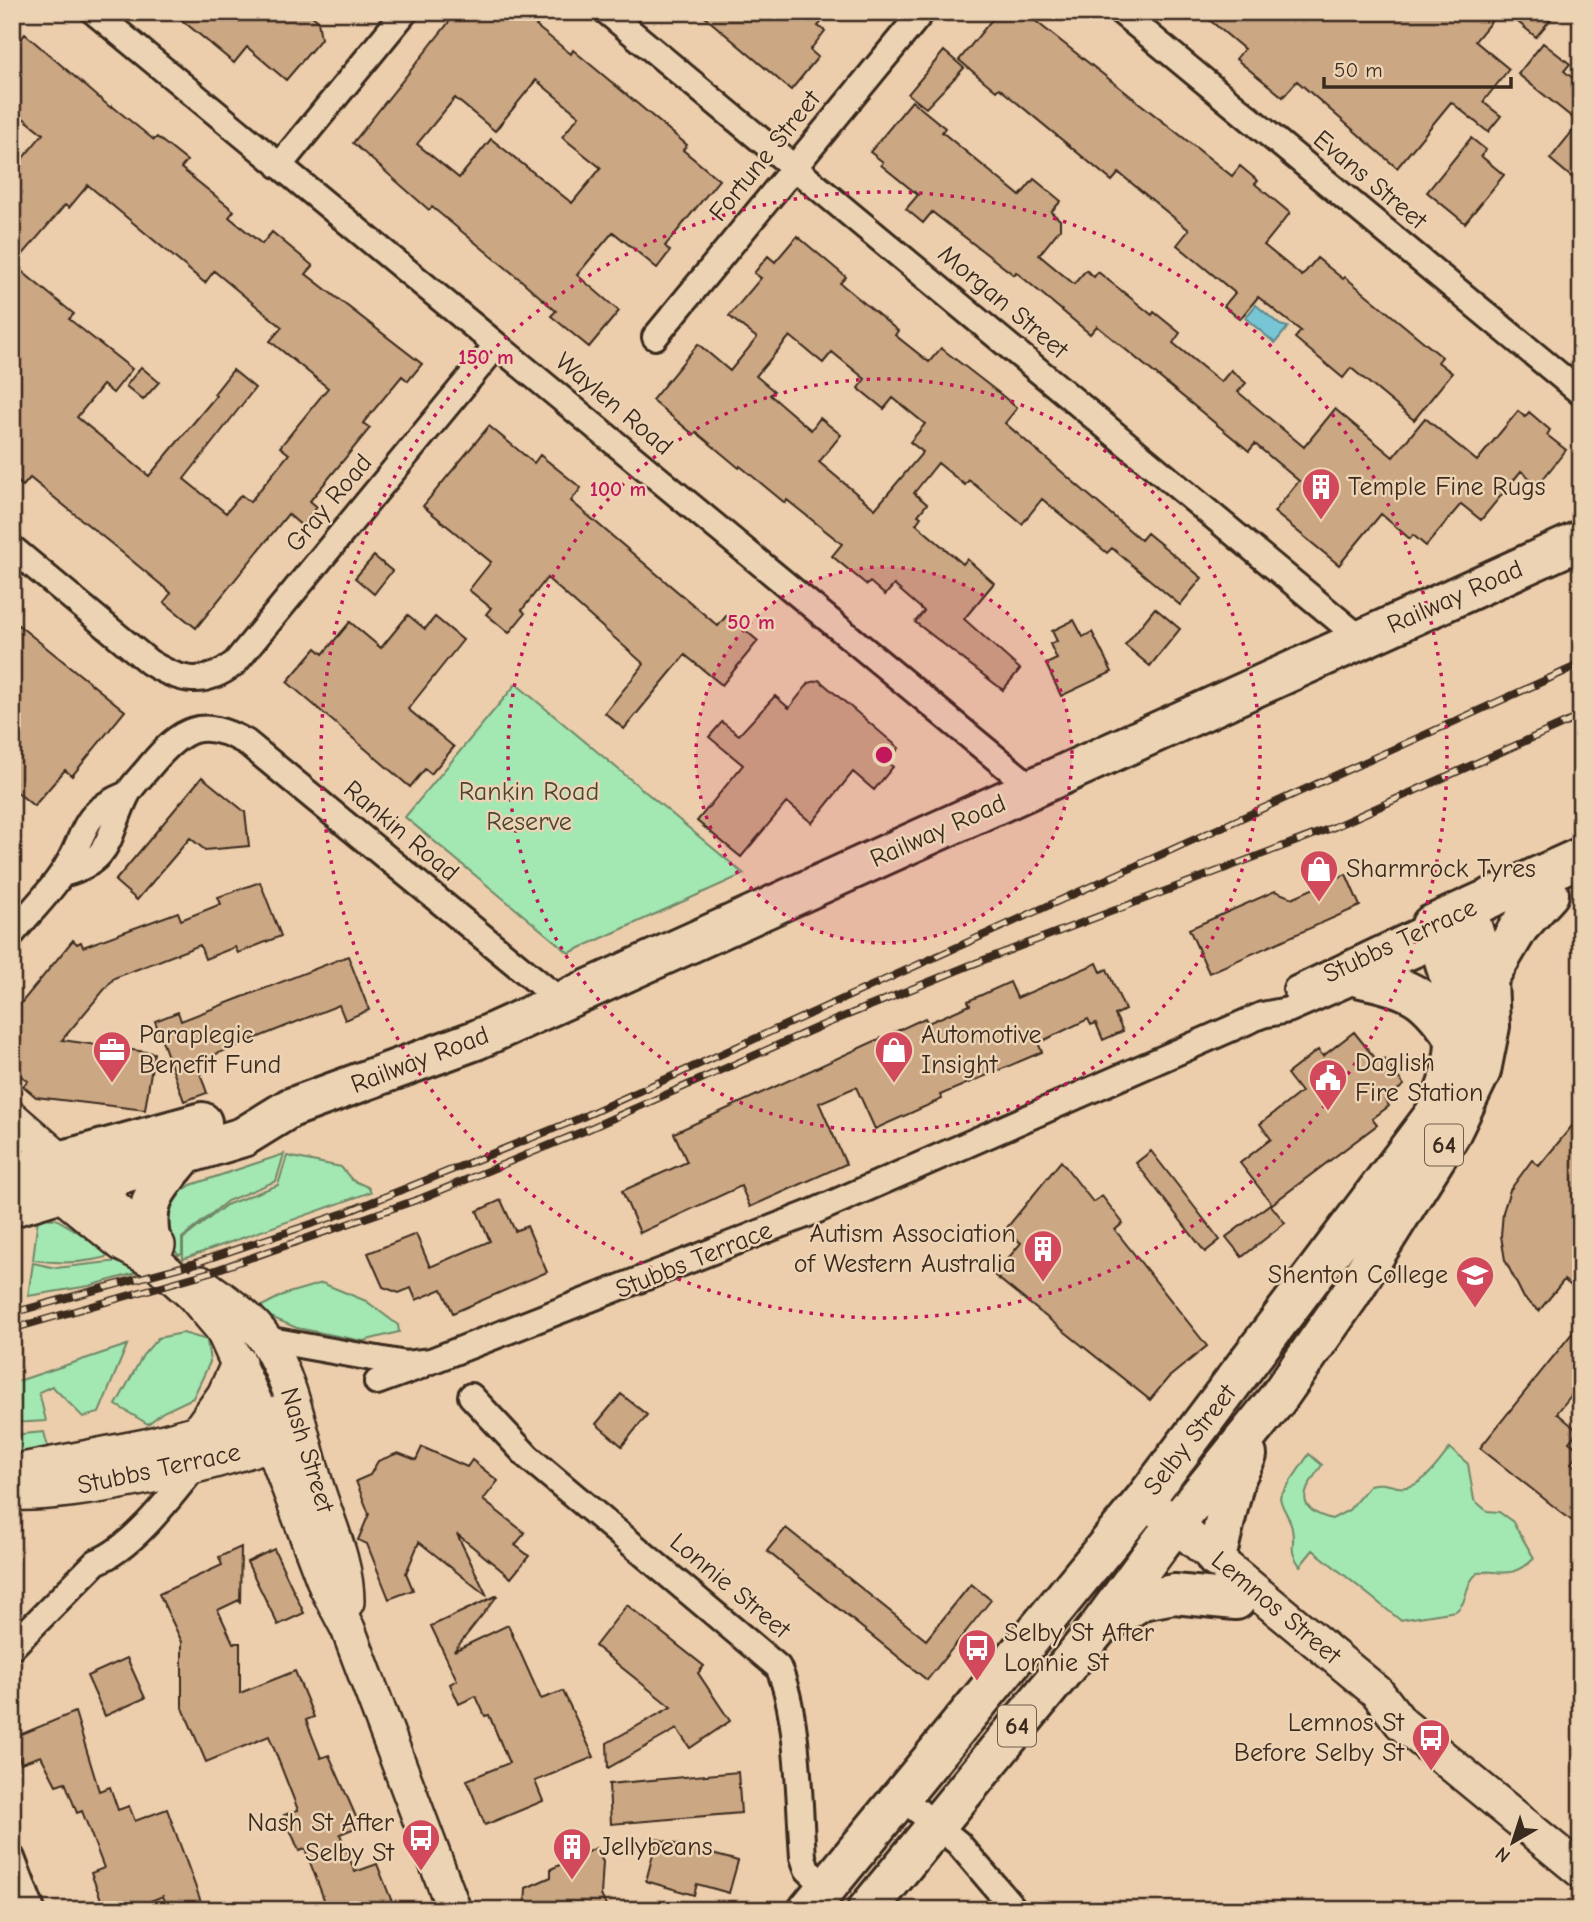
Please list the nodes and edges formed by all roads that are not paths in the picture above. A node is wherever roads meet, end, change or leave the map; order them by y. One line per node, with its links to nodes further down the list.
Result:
1 (94, 12): 6 (street, Waylen Road)
2 (405, 12): 6 (street)
3 (607, 12): 7 (street, Morgan Street)
4 (922, 12): 7 (street, Fortune Street)
5 (1121, 12): 10 (street, Evans Street)
6 (279, 166): 9 (street, Waylen Road)
7 (794, 167): 8 (street, Fortune Street); 13 (street, Morgan Street)
8 (654, 337)
9 (496, 346): 12 (street, Gray Road); 14 (street, Waylen Road)
10 (1581, 393)
11 (1581, 540): 13 (main road, Railway Road)
12 (12, 548)
13 (1361, 639): 14 (main road, Railway Road)
14 (1032, 788): 22 (main road, Railway Road)
15 (1581, 858): 17 (main road, Stubbs Terrace)
16 (1565, 887): 17 (main road, Stubbs Terrace); 21 (main road)
17 (1470, 919): 19 (main road, Stubbs Terrace); 21 (main road, Selby Street / 64)
18 (12, 934): 22 (street, Rankin Road)
19 (1435, 934): 20 (street, Stubbs Terrace); 23 (street, Stubbs Terrace); 24 (main road, Selby Street / 64)
20 (1361, 978): 23 (street, Stubbs Terrace); 24 (main road)
21 (1488, 979): 36 (main road, Selby Street / 64)
22 (562, 1002): 25 (main road, Railway Road)
23 (1262, 1015): 33 (street, Stubbs Terrace)
24 (1456, 1040): 43 (main road, Selby Street / 64)
25 (290, 1108): 27 (main road, Railway Road); 28 (main road, Railway Road)
26 (12, 1118): 28 (street)
27 (184, 1155): 28 (main road, Railway Road); 30 (main road)
28 (45, 1173): 29 (main road, Railway Road); 30 (street, Nash Street); 32 (street, Nash Street)
29 (12, 1207)
30 (150, 1238): 31 (street, Nash Street)
31 (265, 1339): 33 (street, Stubbs Terrace); 37 (street, Nash Street)
32 (239, 1362): 38 (street, Nash Street); 39 (street, Stubbs Terrace)
33 (431, 1362): 34 (street)
34 (377, 1382)
35 (471, 1396): 55 (street, Lonnie Street)
36 (1278, 1398): 44 (main road, Selby Street / 64); 45 (main road)
37 (300, 1419): 38 (street, Stubbs Terrace); 48 (street, Nash Street)
38 (266, 1429): 39 (street, Stubbs Terrace); 40 (street, Stubbs Terrace); 48 (street, Nash Street)
39 (199, 1430): 41 (street, Stubbs Terrace)
40 (197, 1464): 42 (street, Stubbs Terrace); 49 (street)
41 (12, 1472)
42 (12, 1493)
43 (1138, 1508): 44 (street, Lemnos Street); 51 (main road, Selby Street / 64)
44 (1169, 1533): 45 (street, Lemnos Street); 46 (street, Lemnos Street); 47 (main road, Selby Street / 64)
45 (1216, 1558): 50 (street, Lemnos Street)
46 (1236, 1600): 47 (main road); 50 (street, Lemnos Street)
47 (1098, 1628): 52 (main road, Selby Street / 64)
48 (348, 1629): 57 (street, Nash Street)
49 (12, 1647)
50 (1401, 1723): 54 (street, Lemnos Street)
51 (901, 1797): 52 (street); 55 (main road, Selby Street / 64)
52 (936, 1825): 58 (main road, Selby Street); 59 (street)
53 (12, 1858): 56 (street)
54 (1581, 1871)
55 (818, 1899)
56 (32, 1910)
57 (454, 1910)
58 (867, 1910)
59 (1015, 1910)

